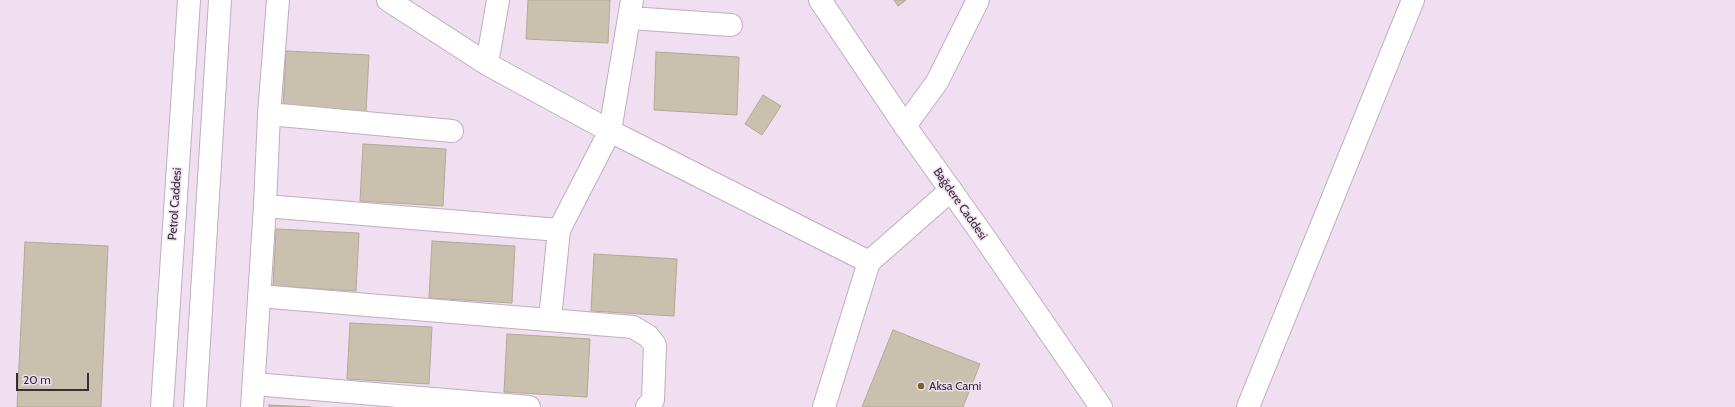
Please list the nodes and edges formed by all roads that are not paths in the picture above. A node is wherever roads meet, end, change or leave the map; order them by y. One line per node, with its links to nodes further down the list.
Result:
1 (189, 0): 23 (street, Petrol Caddesi)
2 (220, 0): 24 (street)
3 (278, 0): 12 (street)
4 (388, 0): 11 (street)
5 (498, 0): 11 (street)
6 (820, 0): 13 (street, Bağdere Caddesi)
7 (978, 0): 13 (street)
8 (1413, 0): 30 (street)
9 (631, 9): 10 (street); 15 (street)
10 (731, 25)
11 (487, 64): 15 (street)
12 (269, 114): 14 (street); 17 (street)
13 (905, 126): 16 (street, Bağdere Caddesi)
14 (452, 131)
15 (610, 131): 18 (street); 19 (street)
16 (951, 190): 19 (street); 29 (street, Bağdere Caddesi)
17 (265, 206): 18 (street); 20 (street)
18 (559, 230): 21 (street)
19 (869, 262): 28 (street)
20 (259, 296): 21 (street); 22 (street)
21 (550, 319): 27 (street)
22 (254, 384): 25 (street); 26 (street)
23 (162, 407)
24 (195, 407)
25 (252, 407)
26 (529, 407)
27 (647, 407)
28 (824, 407)
29 (1101, 407)
30 (1248, 407)

